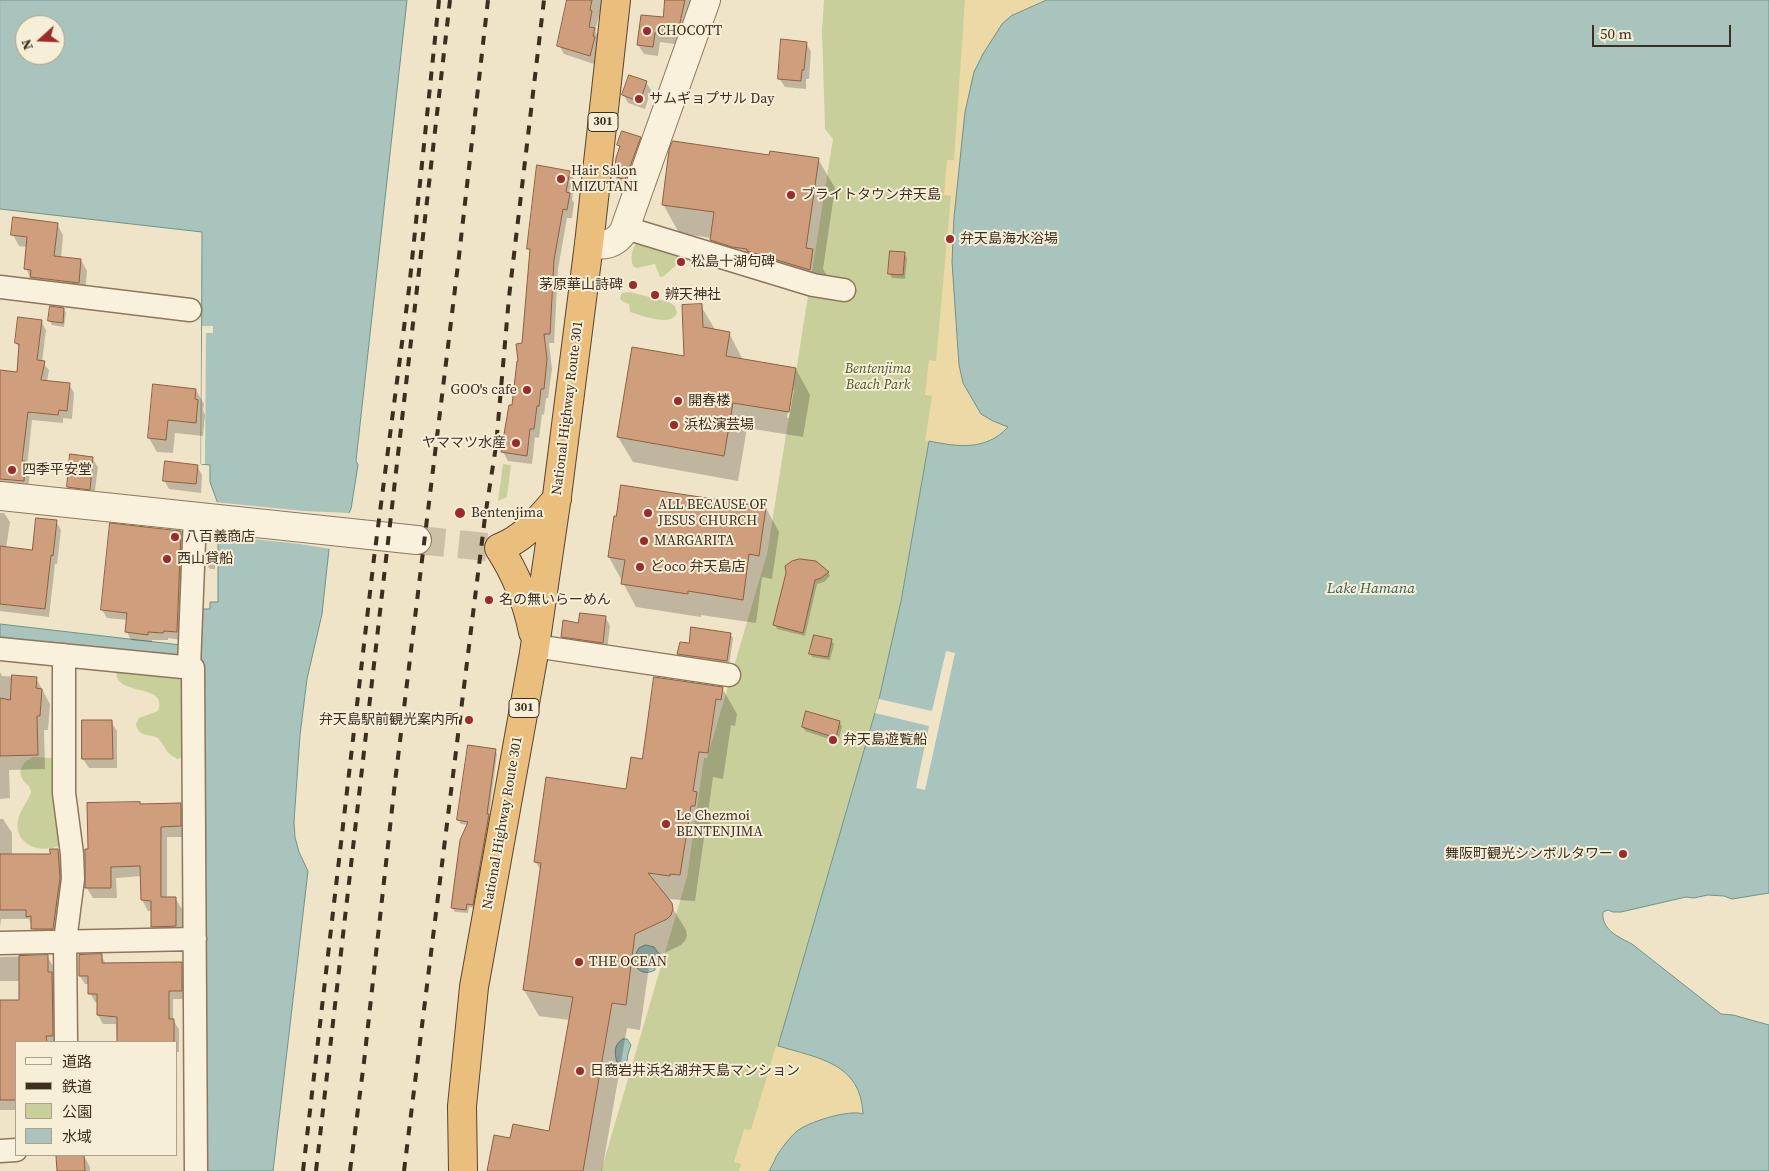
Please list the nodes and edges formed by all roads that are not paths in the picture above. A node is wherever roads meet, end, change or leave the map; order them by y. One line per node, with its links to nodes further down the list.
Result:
1 (616, 0): 4 (highway, National Highway Route 301 / 301)
2 (706, 0): 3 (street)
3 (626, 228): 4 (street); 6 (street)
4 (589, 244): 9 (highway, National Highway Route 301 / 301)
5 (0, 288): 7 (street)
6 (844, 290)
7 (190, 310)
8 (0, 496): 10 (street)
9 (557, 499): 12 (highway, National Highway Route 301 / 301); 12 (highway)
10 (202, 517): 11 (street); 15 (street)
11 (416, 540)
12 (535, 646): 16 (street); 25 (highway, National Highway Route 301 / 301)
13 (0, 648): 14 (street)
14 (64, 655): 15 (street); 18 (street)
15 (190, 658): 17 (street)
16 (729, 676)
17 (195, 939): 18 (street); 21 (street)
18 (66, 941): 19 (street); 20 (street)
19 (0, 943)
20 (66, 1041)
21 (186, 1136): 24 (street)
22 (15, 1150): 23 (street)
23 (0, 1151)
24 (196, 1171)
25 (463, 1171)

